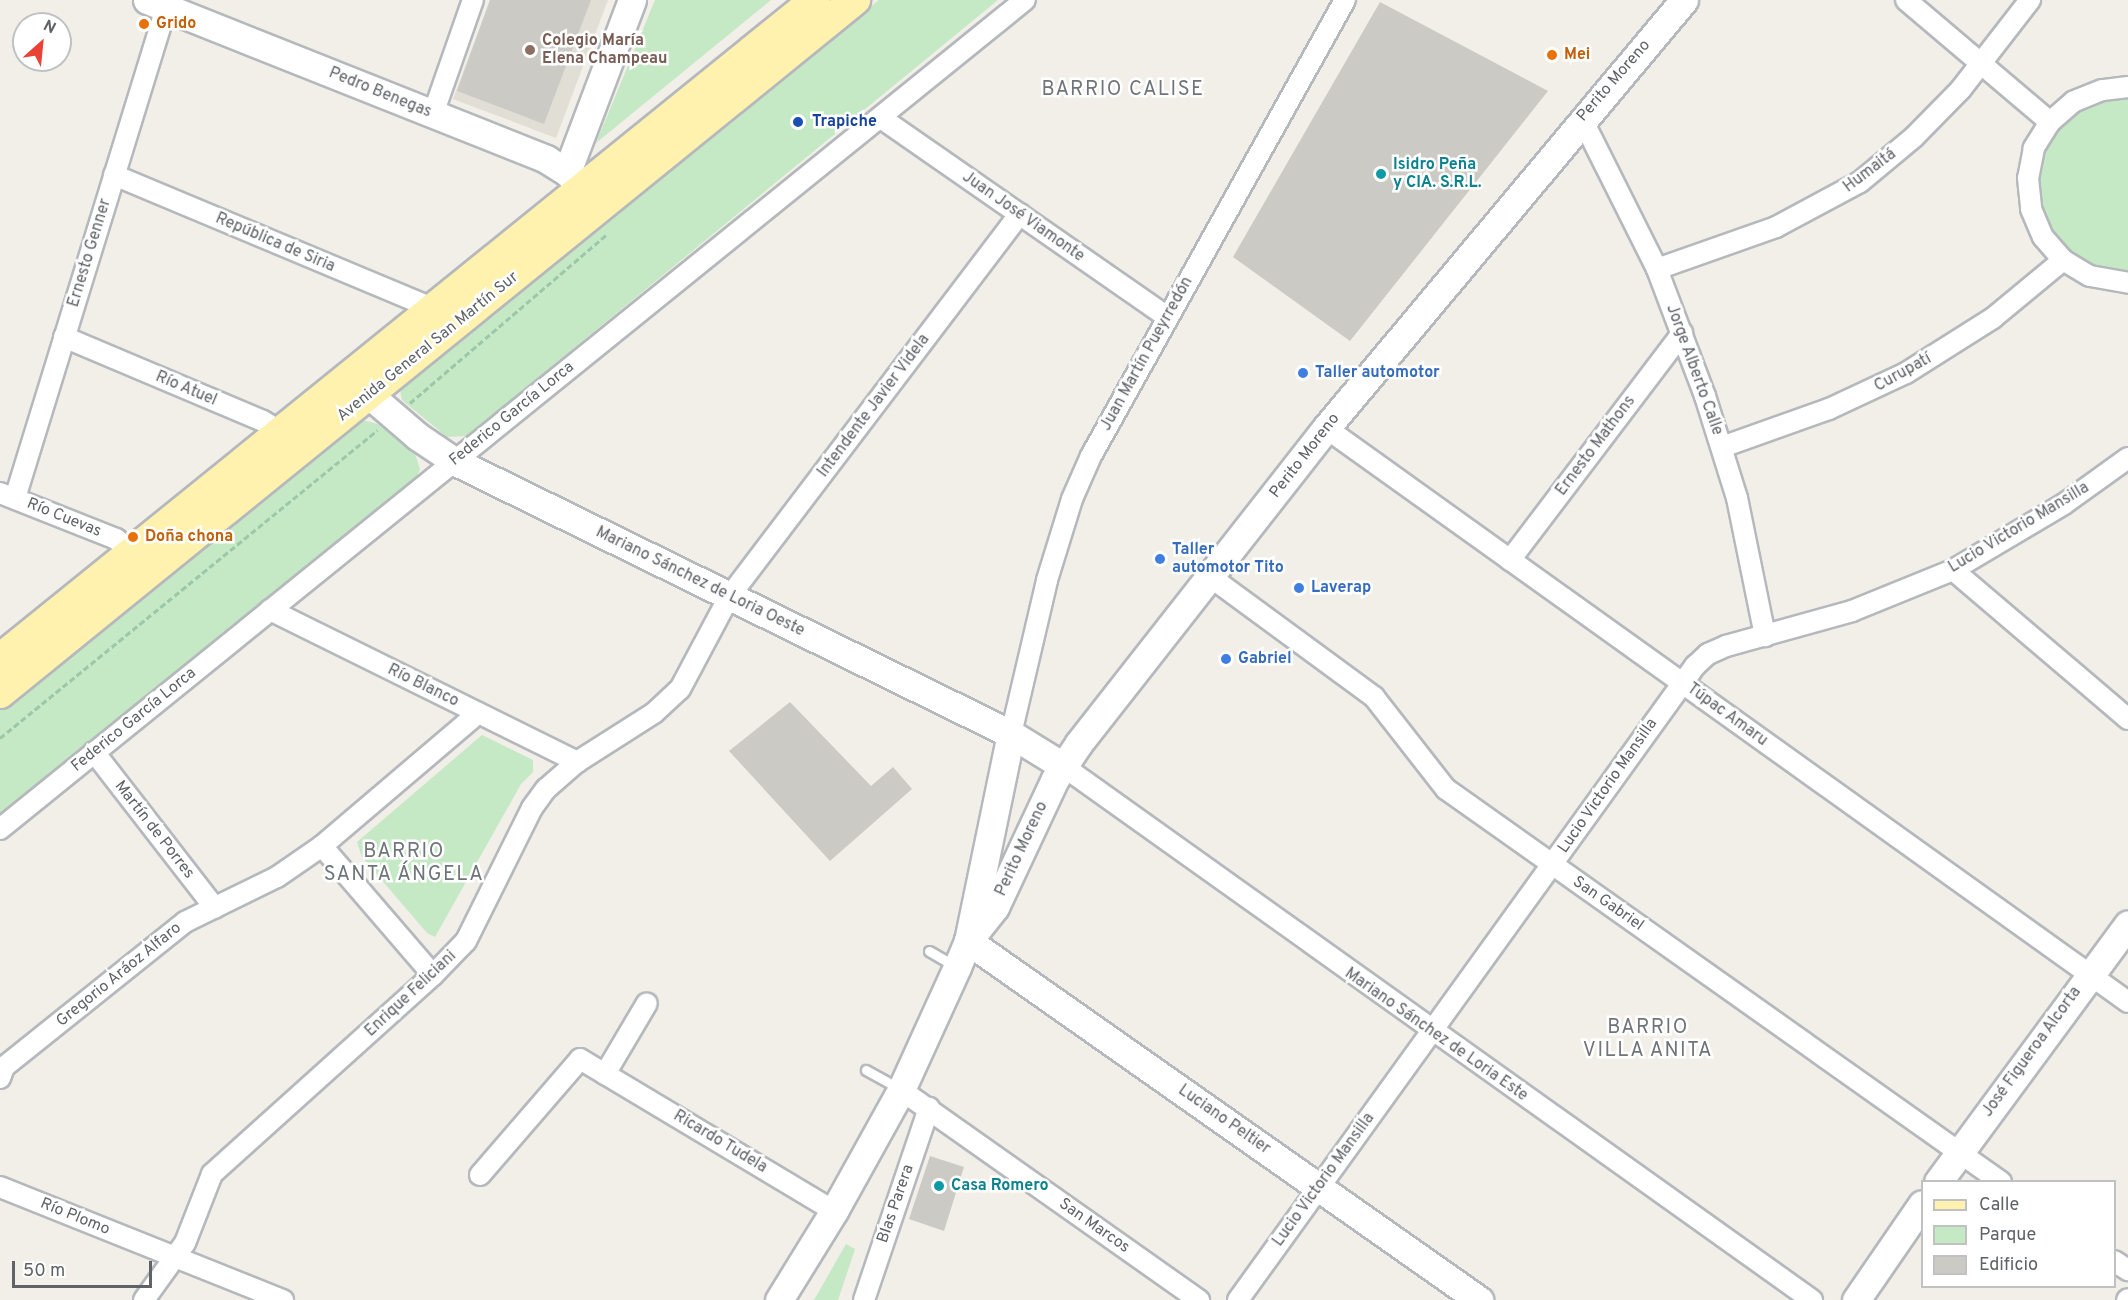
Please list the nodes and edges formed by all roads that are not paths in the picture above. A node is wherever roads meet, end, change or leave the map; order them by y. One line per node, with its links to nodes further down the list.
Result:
1 (473, 0): 13 (street)
2 (632, 0): 18 (street)
3 (815, 0): 18 (main road, Avenida General San Martín Sur)
4 (855, 0): 18 (main road, Avenida General San Martín Sur)
5 (1025, 0): 14 (street, Federico García Lorca)
6 (1684, 0): 15 (street, Perito Moreno)
7 (1905, 0): 11 (street)
8 (2030, 0): 11 (street, Humaitá)
9 (1342, 1): 24 (street, Juan Martín Pueyrredón)
10 (157, 4): 13 (street, Pedro Benegas); 17 (street, Ernesto Genner)
11 (1983, 65): 16 (street); 21 (street, Humaitá)
12 (2128, 87): 16 (street)
13 (433, 114): 18 (street, Pedro Benegas)
14 (881, 118): 19 (street, Juan José Viamonte); 32 (street, Federico García Lorca)
15 (1581, 119): 21 (street, Jorge Alberto Calle); 28 (street, Perito Moreno)
16 (2050, 122): 20 (street)
17 (114, 175): 23 (street, República de Siria); 26 (street, Ernesto Genner)
18 (591, 199): 23 (main road, Avenida General San Martín Sur); 27 (main road, Avenida General San Martín Sur)
19 (1020, 214): 24 (street, Juan José Viamonte); 38 (street, Intendente Javier Videla)
20 (2063, 260): 22 (street); 30 (street, Curupatí)
21 (1657, 269): 25 (street, Jorge Alberto Calle)
22 (2128, 283)
23 (436, 310): 27 (main road, Avenida General San Martín Sur)
24 (1166, 316): 46 (street, Juan Martín Pueyrredón)
25 (1682, 333): 30 (street, Jorge Alberto Calle); 34 (street, Ernesto Mathons)
26 (64, 338): 29 (street, Río Atuel); 33 (street, Ernesto Genner)
27 (360, 386): 29 (main road, Avenida General San Martín Sur); 32 (street, Mariano Sánchez de Loria Oeste)
28 (1326, 428): 34 (street, Túpac Amaru); 37 (street, Perito Moreno)
29 (293, 440): 35 (main road, Avenida General San Martín Sur)
30 (1722, 447): 40 (street, Jorge Alberto Calle)
31 (2128, 458): 36 (street, Lucio Victorio Mansilla)
32 (454, 460): 38 (street, Mariano Sánchez de Loria Oeste); 39 (street, Federico García Lorca)
33 (7, 495): 35 (street, Río Cuevas)
34 (1510, 560): 42 (street, Túpac Amaru)
35 (142, 562): 41 (main road, Avenida General San Martín Sur); 43 (main road, Avenida General San Martín Sur)
36 (1953, 570): 40 (street, Lucio Victorio Mansilla); 45 (street)
37 (1212, 578): 49 (street, Perito Moreno); 52 (street, San Gabriel)
38 (729, 597): 46 (street, Mariano Sánchez de Loria Oeste); 48 (street, Enrique Feliciani)
39 (270, 610): 44 (street, Río Blanco); 47 (street, Federico García Lorca)
40 (1765, 636): 42 (street, Lucio Victorio Mansilla)
41 (0, 659)
42 (1682, 683): 52 (street, Lucio Victorio Mansilla); 58 (street, Túpac Amaru)
43 (1, 691)
44 (478, 713): 48 (street, Río Blanco); 51 (street, Gregorio Aráoz Alfaro)
45 (2128, 719)
46 (1011, 734): 49 (street, Mariano Sánchez de Loria Oeste); 55 (street, Perito Moreno)
47 (94, 752): 50 (street, Federico García Lorca); 53 (street, Martín de Porres)
48 (577, 762): 59 (street, Enrique Feliciani)
49 (1063, 766): 55 (street, Perito Moreno); 62 (street, Mariano Sánchez de Loria Este)
50 (0, 829)
51 (322, 846): 53 (street, Gregorio Aráoz Alfaro); 59 (street)
52 (1553, 865): 62 (street, Lucio Victorio Mansilla); 68 (street, San Gabriel)
53 (215, 908): 65 (street, Gregorio Aráoz Alfaro)
54 (2128, 924): 58 (street, José Figueroa Alcorta)
55 (968, 941): 57 (street, Perito Moreno); 73 (street, Luciano Peltier)
56 (929, 951): 57 (lane)
57 (957, 967): 66 (street, Perito Moreno)
58 (2089, 973): 60 (street, Túpac Amaru); 68 (street, José Figueroa Alcorta)
59 (433, 975): 76 (street, Enrique Feliciani)
60 (2128, 1002)
61 (647, 1003): 64 (street)
62 (1430, 1031): 73 (street, Lucio Victorio Mansilla); 84 (street, Mariano Sánchez de Loria Este)
63 (866, 1070): 66 (lane)
64 (605, 1074): 69 (street, Ricardo Tudela); 75 (street, Ricardo Tudela)
65 (0, 1078)
66 (901, 1090): 67 (street, San Marcos); 75 (street, Perito Moreno)
67 (929, 1108): 80 (street, Blas Parera); 81 (street, San Marcos)
68 (1958, 1152): 70 (street, José Figueroa Alcorta); 71 (street, San Gabriel)
69 (480, 1175)
70 (1939, 1180)
71 (1998, 1180)
72 (0, 1187): 76 (street, Río Plomo)
73 (1320, 1188): 82 (street, Lucio Victorio Mansilla); 83 (street, Luciano Peltier)
74 (1921, 1207): 85 (street)
75 (834, 1211): 79 (street, Perito Moreno)
76 (176, 1257): 77 (street, Enrique Feliciani); 78 (street, Río Plomo)
77 (144, 1300)
78 (283, 1300)
79 (779, 1300)
80 (864, 1300)
81 (1199, 1300)
82 (1238, 1300)
83 (1479, 1300)
84 (1812, 1300)
85 (1856, 1300)

